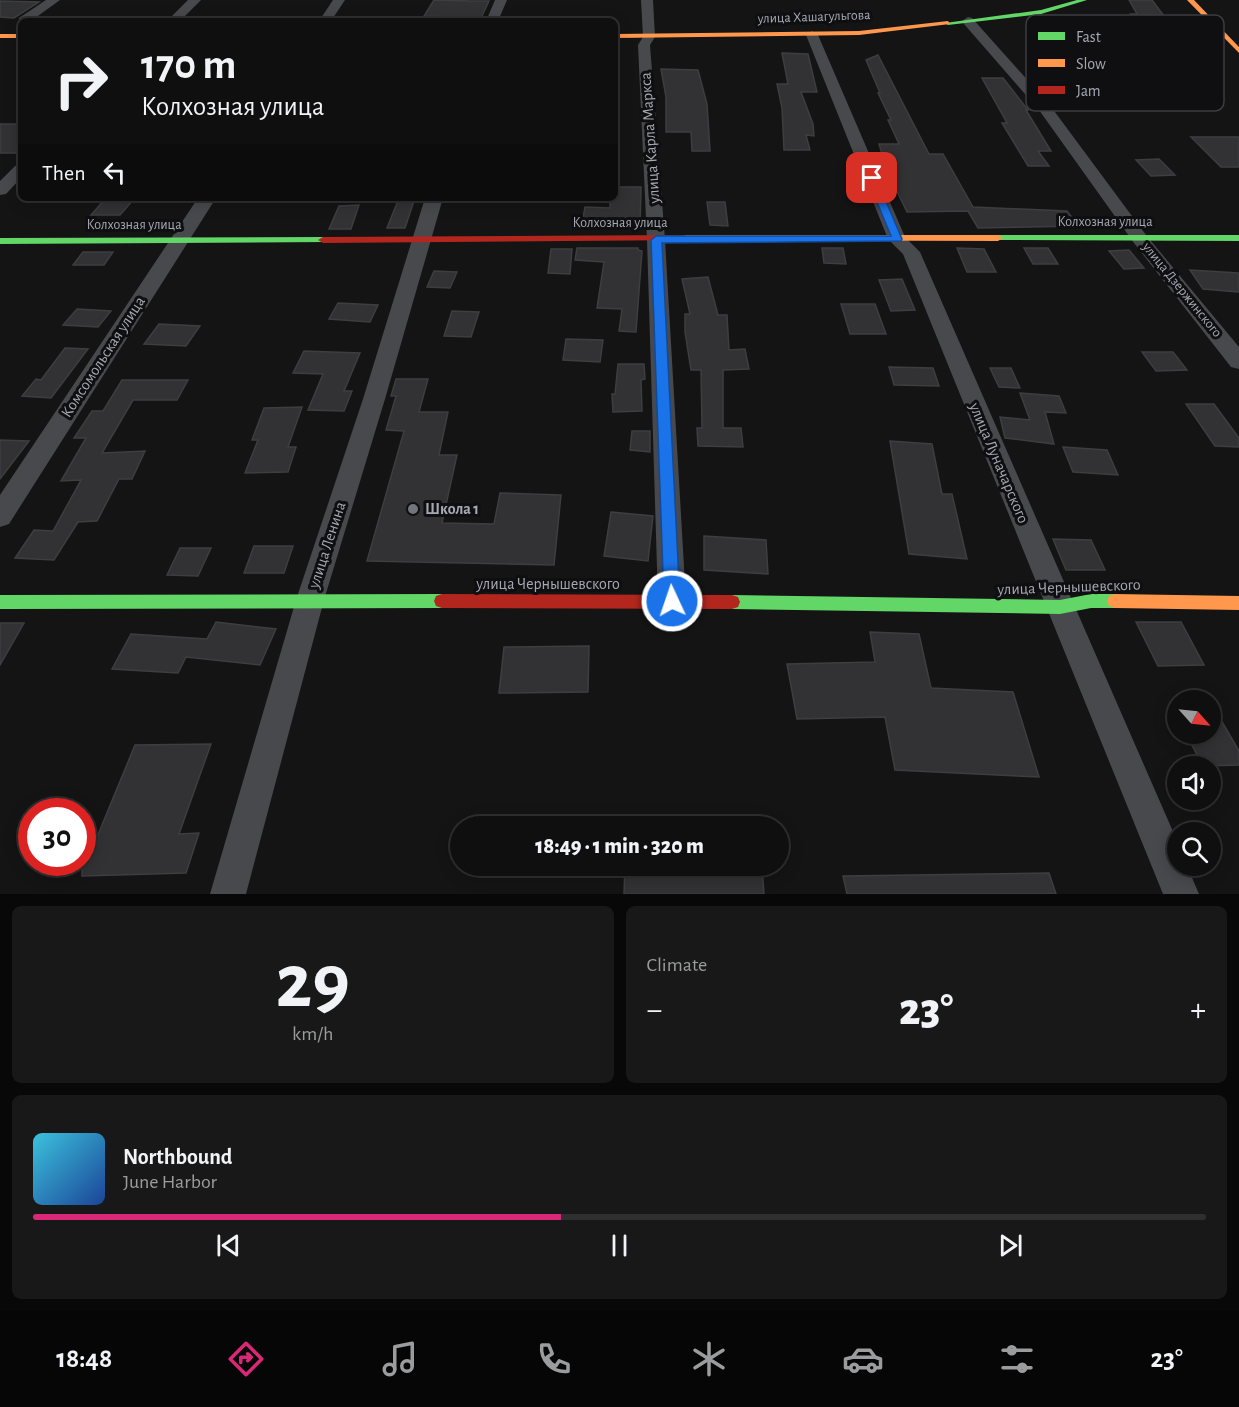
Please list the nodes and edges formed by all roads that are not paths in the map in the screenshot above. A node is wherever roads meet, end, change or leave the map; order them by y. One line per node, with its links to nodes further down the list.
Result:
1 (54, 0): 9 (street)
2 (195, 0): 10 (street)
3 (339, 0): 11 (street)
4 (501, 0): 12 (street)
5 (647, 0): 20 (street, улица Карла Маркса)
6 (1084, 0): 13 (street, улица Хашагульгова)
7 (1190, 0): 8 (street)
8 (1202, 15)
9 (28, 18)
10 (176, 18)
11 (327, 18)
12 (493, 18)
13 (968, 21): 15 (street, улица Хашагульгова); 22 (street, улица Дзержинского)
14 (18, 25): 16 (street)
15 (812, 35): 20 (street, улица Хашагульгова); 30 (street, улица Луначарского)
16 (0, 36): 17 (street)
17 (18, 36)
18 (618, 36): 20 (street, улица Хашагульгова)
19 (1224, 36): 21 (street)
20 (649, 37): 32 (street, улица Карла Маркса)
21 (1239, 51)
22 (1026, 87)
23 (1047, 111): 31 (street, улица Дзержинского)
24 (18, 172): 25 (street)
25 (0, 190)
26 (205, 201): 34 (street, Комсомольская улица)
27 (433, 201): 28 (street, улица Ленина)
28 (423, 238): 32 (street, Колхозная улица); 34 (street, Колхозная улица); 37 (street, улица Ленина)
29 (1239, 238): 31 (street, Колхозная улица)
30 (897, 239): 31 (street, Колхозная улица); 32 (street, Колхозная улица); 41 (street, улица Луначарского)
31 (1140, 239): 35 (street, улица Дзержинского)
32 (656, 240): 38 (street, улица Карла Маркса)
33 (0, 241): 34 (street, Колхозная улица)
34 (178, 242): 36 (street, Комсомольская улица)
35 (1239, 362)
36 (0, 516)
37 (310, 600): 38 (street, улица Чернышевского); 39 (street, улица Чернышевского); 42 (street, улица Ленина)
38 (672, 601): 41 (street, улица Чернышевского)
39 (0, 602)
40 (1239, 603): 41 (street, улица Чернышевского)
41 (1060, 607): 43 (street, улица Луначарского)
42 (228, 894)
43 (1181, 894)

